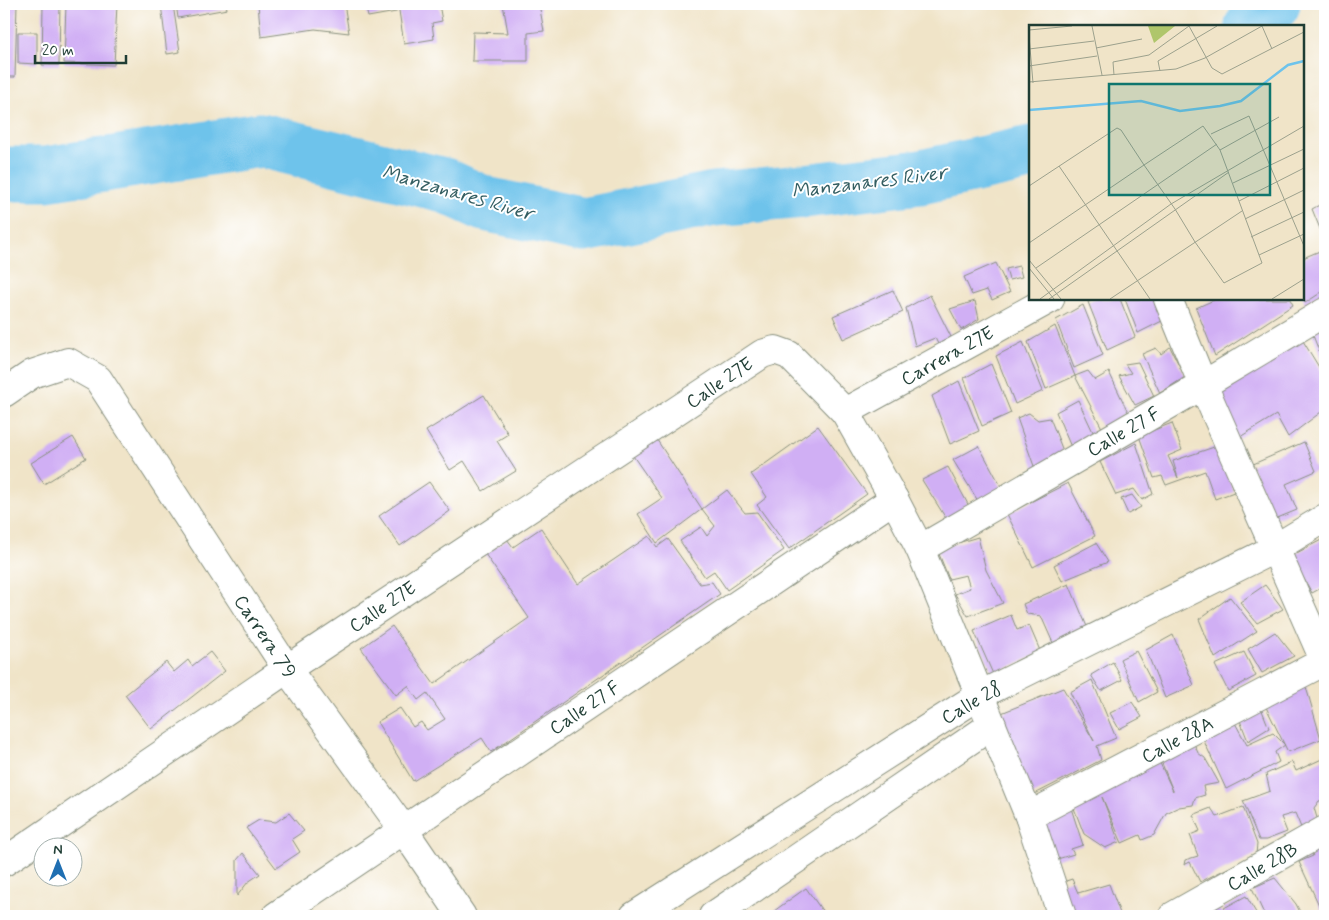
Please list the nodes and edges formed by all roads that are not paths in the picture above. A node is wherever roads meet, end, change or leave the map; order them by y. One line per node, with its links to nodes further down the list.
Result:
1 (1048, 300): 6 (street, Carrera 27E)
2 (1168, 300): 4 (street)
3 (1325, 312): 4 (street, Calle 27 F)
4 (1202, 385): 9 (street, Calle 27 F); 10 (street)
5 (4, 393): 12 (street, Carrera 79)
6 (844, 412): 7 (street); 12 (street, Calle 27E)
7 (894, 499): 9 (street); 16 (street, Calle 27 F)
8 (1325, 518): 10 (street, Calle 28)
9 (920, 549): 13 (street)
10 (1274, 549): 11 (street); 13 (street, Calle 28)
11 (1325, 662): 15 (street, Calle 28A)
12 (287, 669): 16 (street, Carrera 79); 18 (street, Calle 27E)
13 (980, 695): 14 (street); 21 (street, Calle 28)
14 (992, 725): 15 (street); 22 (street, Calle 28)
15 (1029, 816): 23 (street)
16 (404, 829): 19 (street, Calle 27 F); 20 (street, Carrera 79)
17 (1325, 830): 24 (street, Calle 28B)
18 (4, 862)
19 (276, 916)
20 (462, 916)
21 (634, 916)
22 (713, 916)
23 (1062, 916)
24 (1174, 916)

